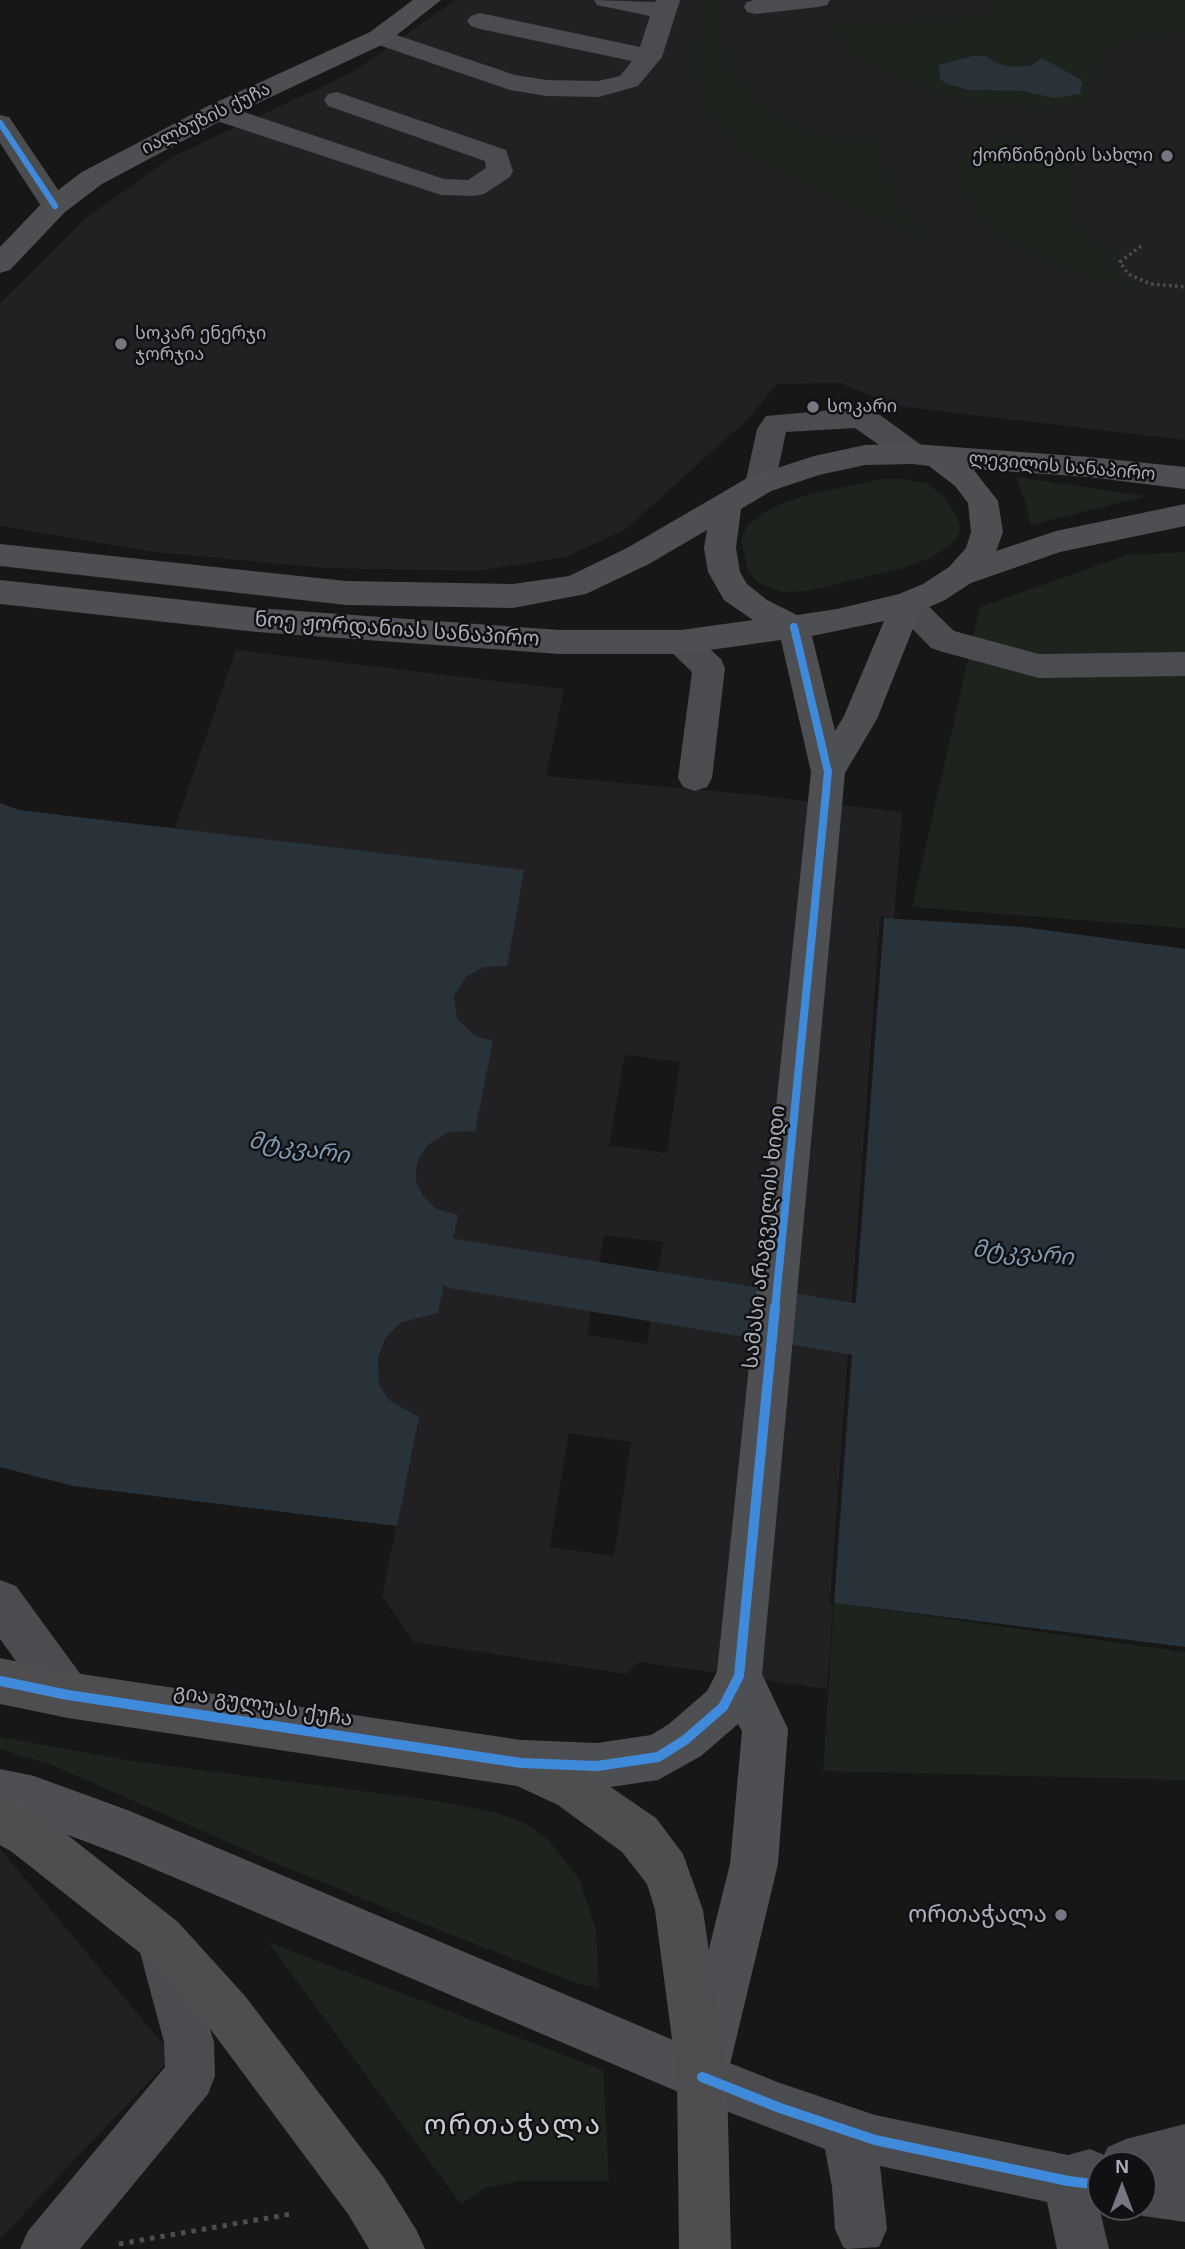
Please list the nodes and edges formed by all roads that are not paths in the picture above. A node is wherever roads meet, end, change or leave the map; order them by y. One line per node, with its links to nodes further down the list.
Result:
1 (429, 0): 7 (main road, იალბუზის ქუჩა)
2 (606, 0): 4 (street)
3 (818, 0): 5 (street)
4 (667, 6): 8 (street)
5 (756, 7)
6 (480, 21): 8 (street)
7 (379, 37): 8 (street); 10 (main road, იალბუზის ქუჩა)
8 (649, 57)
9 (337, 100): 10 (street)
10 (217, 112): 12 (main road, იალბუზის ქუჩა)
11 (0, 123): 12 (street)
12 (55, 206): 13 (main road, იალბუზის ქუჩა)
13 (0, 264)
14 (926, 455): 15 (main road, ლევილის სანაპირო); 16 (main road); 16 (street); 20 (main road)
15 (1185, 478)
16 (760, 484): 17 (main road)
17 (726, 504): 19 (main road, ნოე ჟორდანიას სანაპირო); 23 (main road)
18 (1185, 514): 20 (main road)
19 (0, 555)
20 (960, 575): 22 (main road)
21 (0, 592): 24 (main road, ნოე ჟორდანიას სანაპირო)
22 (907, 604): 23 (main road); 25 (street); 27 (main road)
23 (794, 627): 24 (main road, ნოე ჟორდანიას სანაპირო); 27 (main road)
24 (681, 642): 26 (street)
25 (1185, 664)
26 (695, 778)
27 (827, 787): 29 (main road, სამასი არაგველის ხიდი)
28 (0, 1602): 31 (street)
29 (739, 1675): 32 (main road); 36 (main road)
30 (0, 1681): 31 (highway, გია გულუას ქუჩა)
31 (68, 1695): 32 (highway, გია გულუას ქუჩა)
32 (521, 1763): 36 (highway, გია გულუას ქუჩა)
33 (0, 1792): 36 (main road)
34 (0, 1820): 35 (highway)
35 (161, 1939): 45 (street); 46 (highway)
36 (702, 2077): 37 (street); 47 (highway, გია გულუას ქუჩა)
37 (861, 2134): 40 (street); 44 (street)
38 (1185, 2149): 39 (street)
39 (1157, 2157)
40 (1087, 2178)
41 (1157, 2192): 42 (street)
42 (1185, 2196)
43 (1087, 2209): 48 (street)
44 (860, 2229)
45 (46, 2249)
46 (399, 2249)
47 (705, 2249)
48 (1083, 2249)

